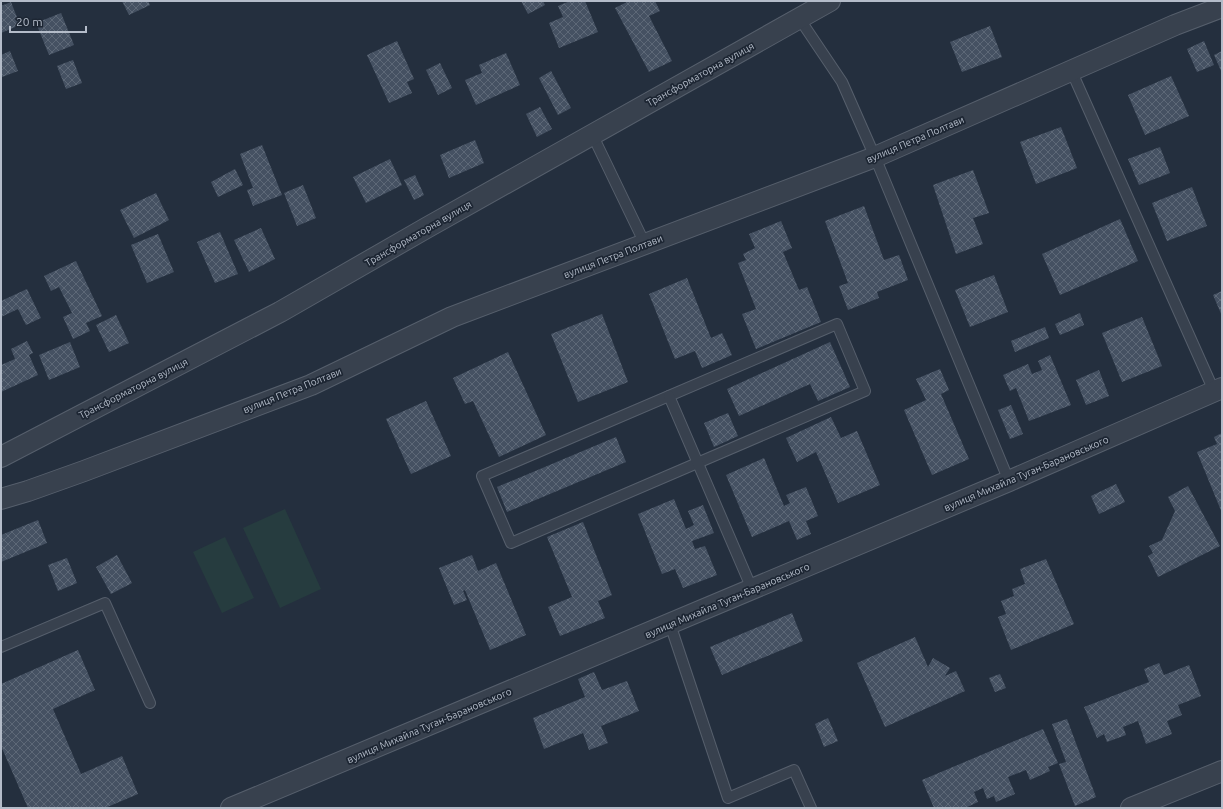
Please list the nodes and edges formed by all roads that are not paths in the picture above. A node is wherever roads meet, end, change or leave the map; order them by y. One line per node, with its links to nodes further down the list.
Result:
1 (830, 1): 3 (street, Трансформаторна вулиця)
2 (1222, 7): 4 (street, вулиця Петра Полтави)
3 (800, 18): 5 (street, Трансформаторна вулиця); 6 (lane)
4 (1071, 70): 6 (street, вулиця Петра Полтави); 8 (lane)
5 (592, 134): 7 (lane); 10 (street, Трансформаторна вулиця)
6 (875, 157): 7 (street, вулиця Петра Полтави); 12 (lane)
7 (645, 244): 13 (street, вулиця Петра Полтави)
8 (1218, 390): 12 (street, вулиця Михайла Туган-Барановського)
9 (669, 396): 11 (lane); 11 (lane); 11 (lane)
10 (1, 457)
11 (698, 463): 14 (lane)
12 (1009, 481): 14 (street, вулиця Михайла Туган-Барановського)
13 (1, 499)
14 (752, 589): 15 (street, вулиця Михайла Туган-Барановського)
15 (670, 624): 19 (street, вулиця Михайла Туган-Барановського); 20 (lane)
16 (1, 647): 17 (lane)
17 (150, 703)
18 (1222, 771): 21 (street)
19 (231, 808)
20 (811, 808)
21 (1131, 808)

